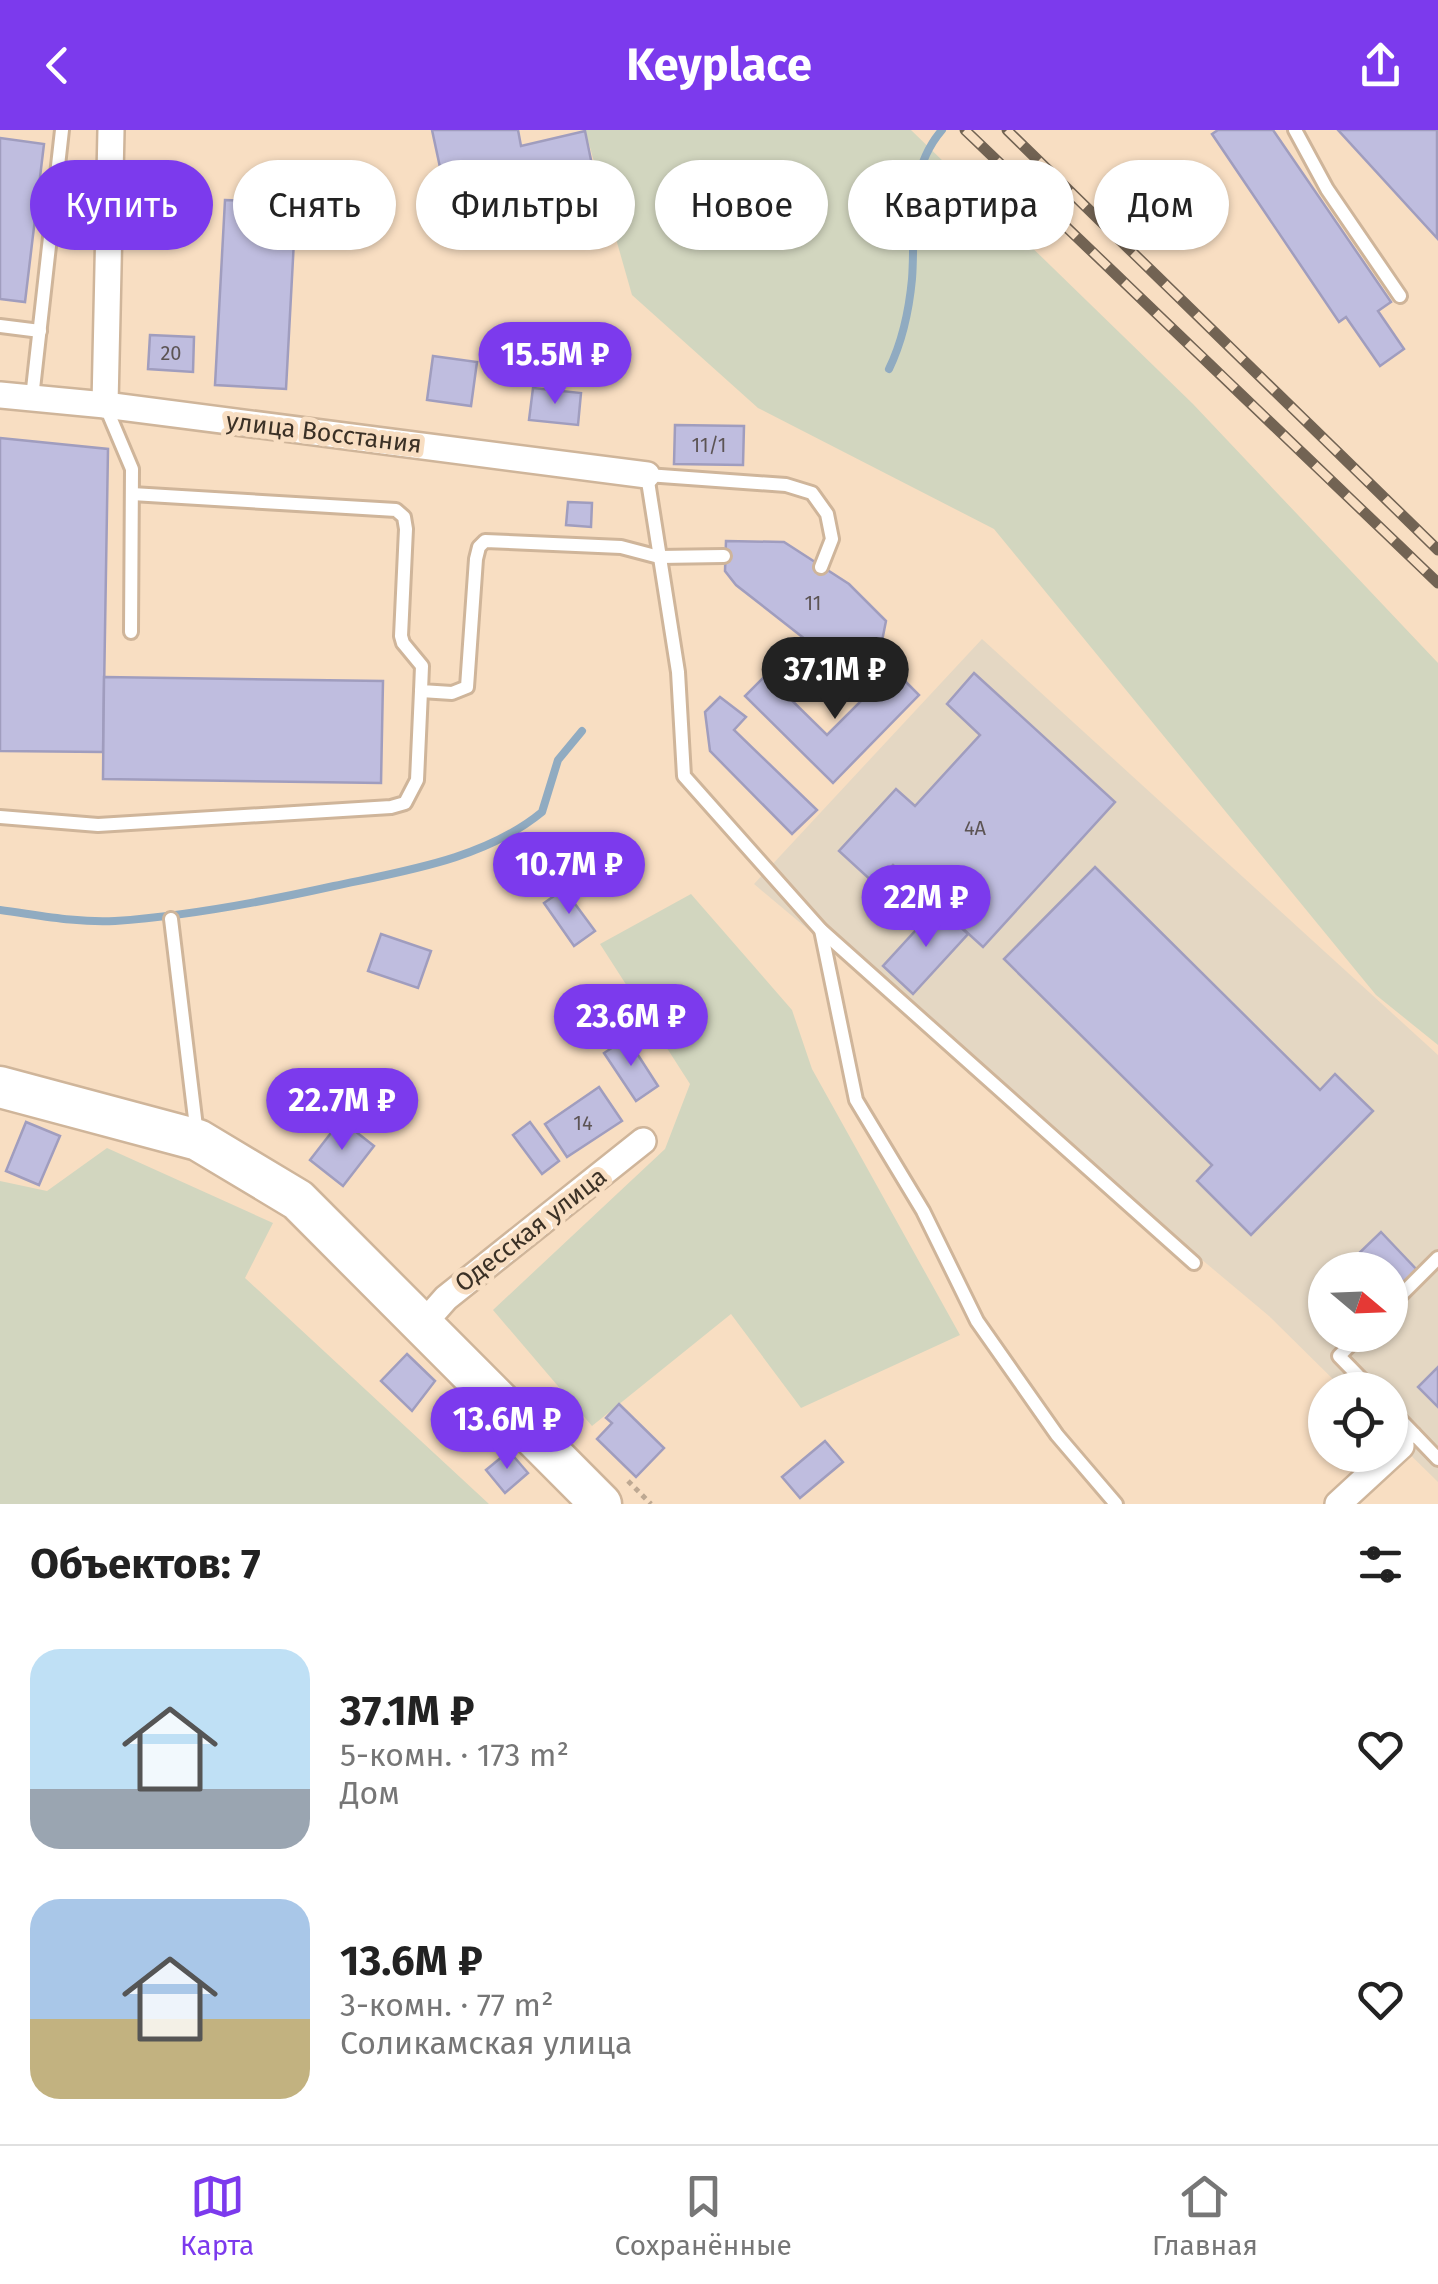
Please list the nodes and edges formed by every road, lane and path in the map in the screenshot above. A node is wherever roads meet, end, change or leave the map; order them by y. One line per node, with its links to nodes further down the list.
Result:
1 (62, 130): 6 (lane)
2 (110, 130): 9 (street)
3 (1295, 130): 4 (lane)
4 (1400, 296)
5 (0, 326): 6 (lane)
6 (40, 331): 8 (lane)
7 (0, 395): 8 (street, улица Восстания)
8 (32, 398): 9 (street, улица Восстания)
9 (105, 405): 10 (street, улица Восстания); 11 (lane)
10 (647, 474): 13 (lane); 14 (lane)
11 (132, 494): 15 (lane); 16 (lane)
12 (724, 556): 13 (lane)
13 (660, 557): 16 (lane); 19 (lane)
14 (821, 567)
15 (130, 632)
16 (422, 692): 17 (lane)
17 (0, 817)
18 (171, 919): 21 (lane)
19 (821, 930): 24 (lane); 33 (lane)
20 (0, 1087): 21 (main road)
21 (198, 1140): 26 (main road)
22 (643, 1141): 26 (street, Одесская улица)
23 (1438, 1258): 25 (lane)
24 (1194, 1264)
25 (1408, 1288)
26 (424, 1324): 32 (main road)
27 (1343, 1352): 28 (lane)
28 (1355, 1372)
29 (1408, 1440): 30 (lane)
30 (1438, 1459)
31 (1373, 1472): 34 (street)
32 (601, 1504)
33 (1116, 1504)
34 (1338, 1504)

